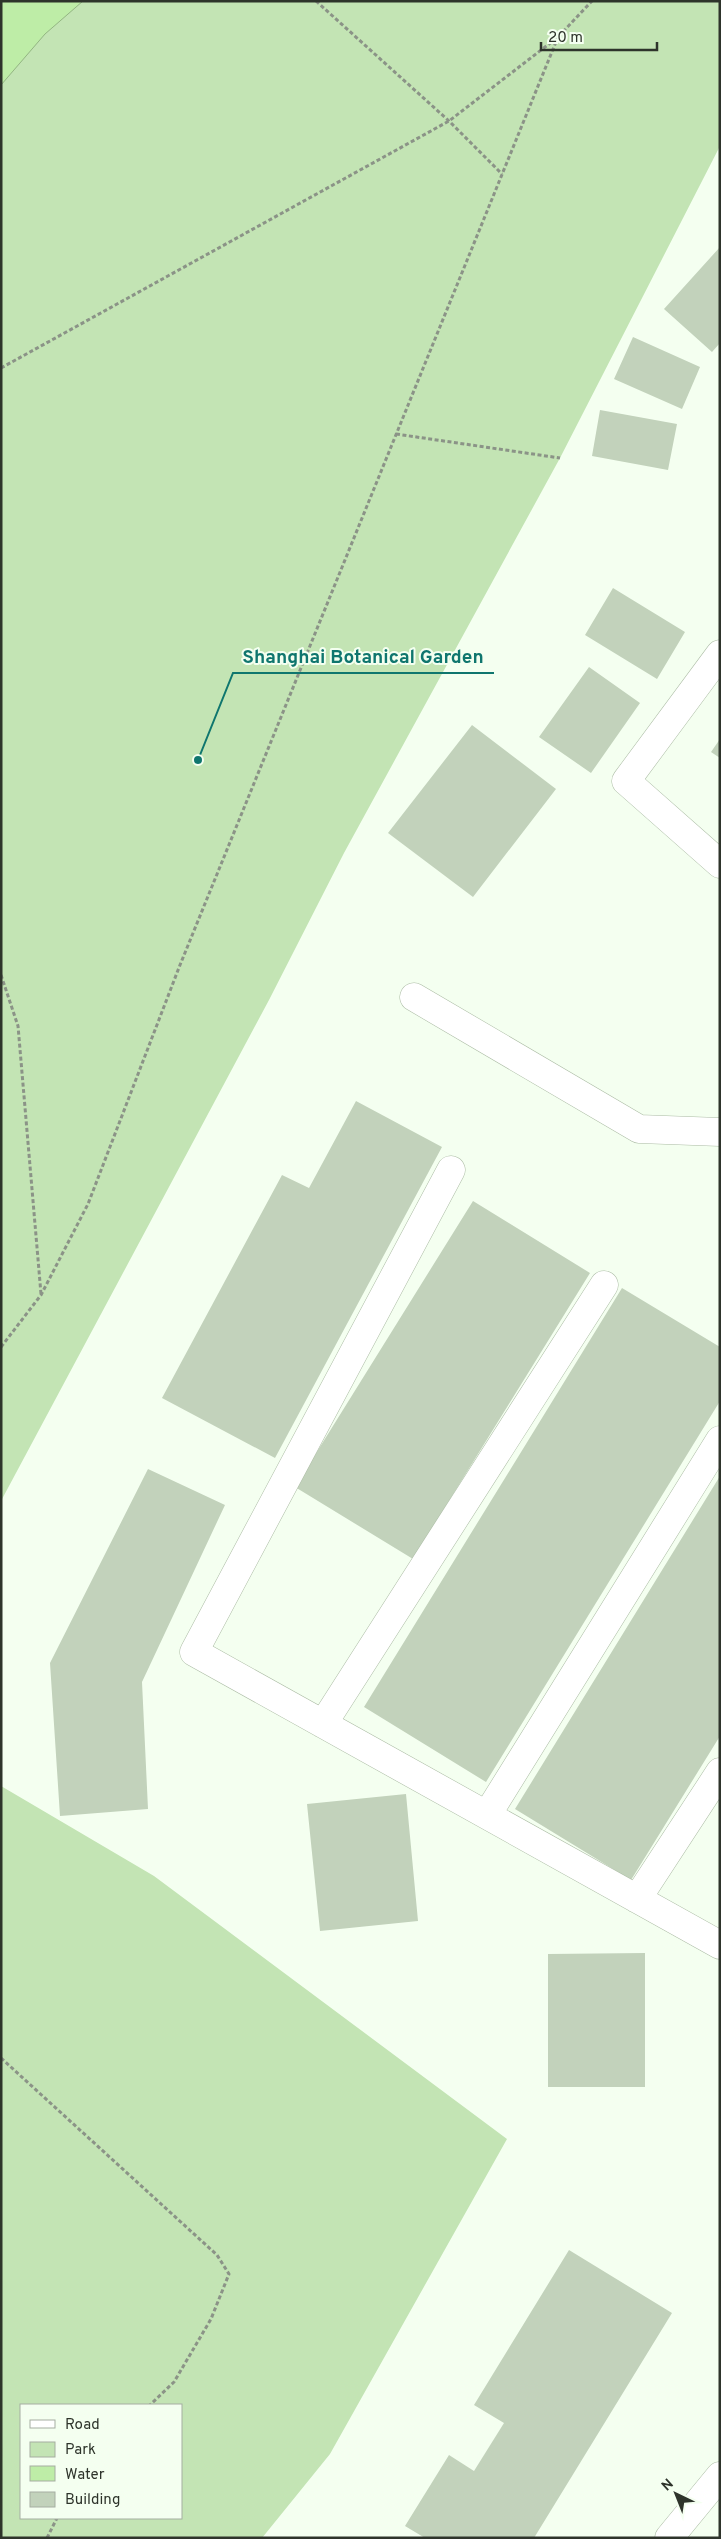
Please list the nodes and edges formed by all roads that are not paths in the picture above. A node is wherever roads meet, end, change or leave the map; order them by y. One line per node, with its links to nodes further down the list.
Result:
1 (720, 654): 2 (street)
2 (720, 864)
3 (414, 997): 4 (street)
4 (720, 1132)
5 (451, 1170): 8 (street)
6 (604, 1285): 8 (street)
7 (720, 1440): 10 (street)
8 (323, 1724): 10 (street)
9 (720, 1772): 11 (street)
10 (487, 1815): 11 (street)
11 (637, 1899): 12 (street)
12 (720, 1945)
13 (720, 2476): 14 (street)
14 (669, 2538)

